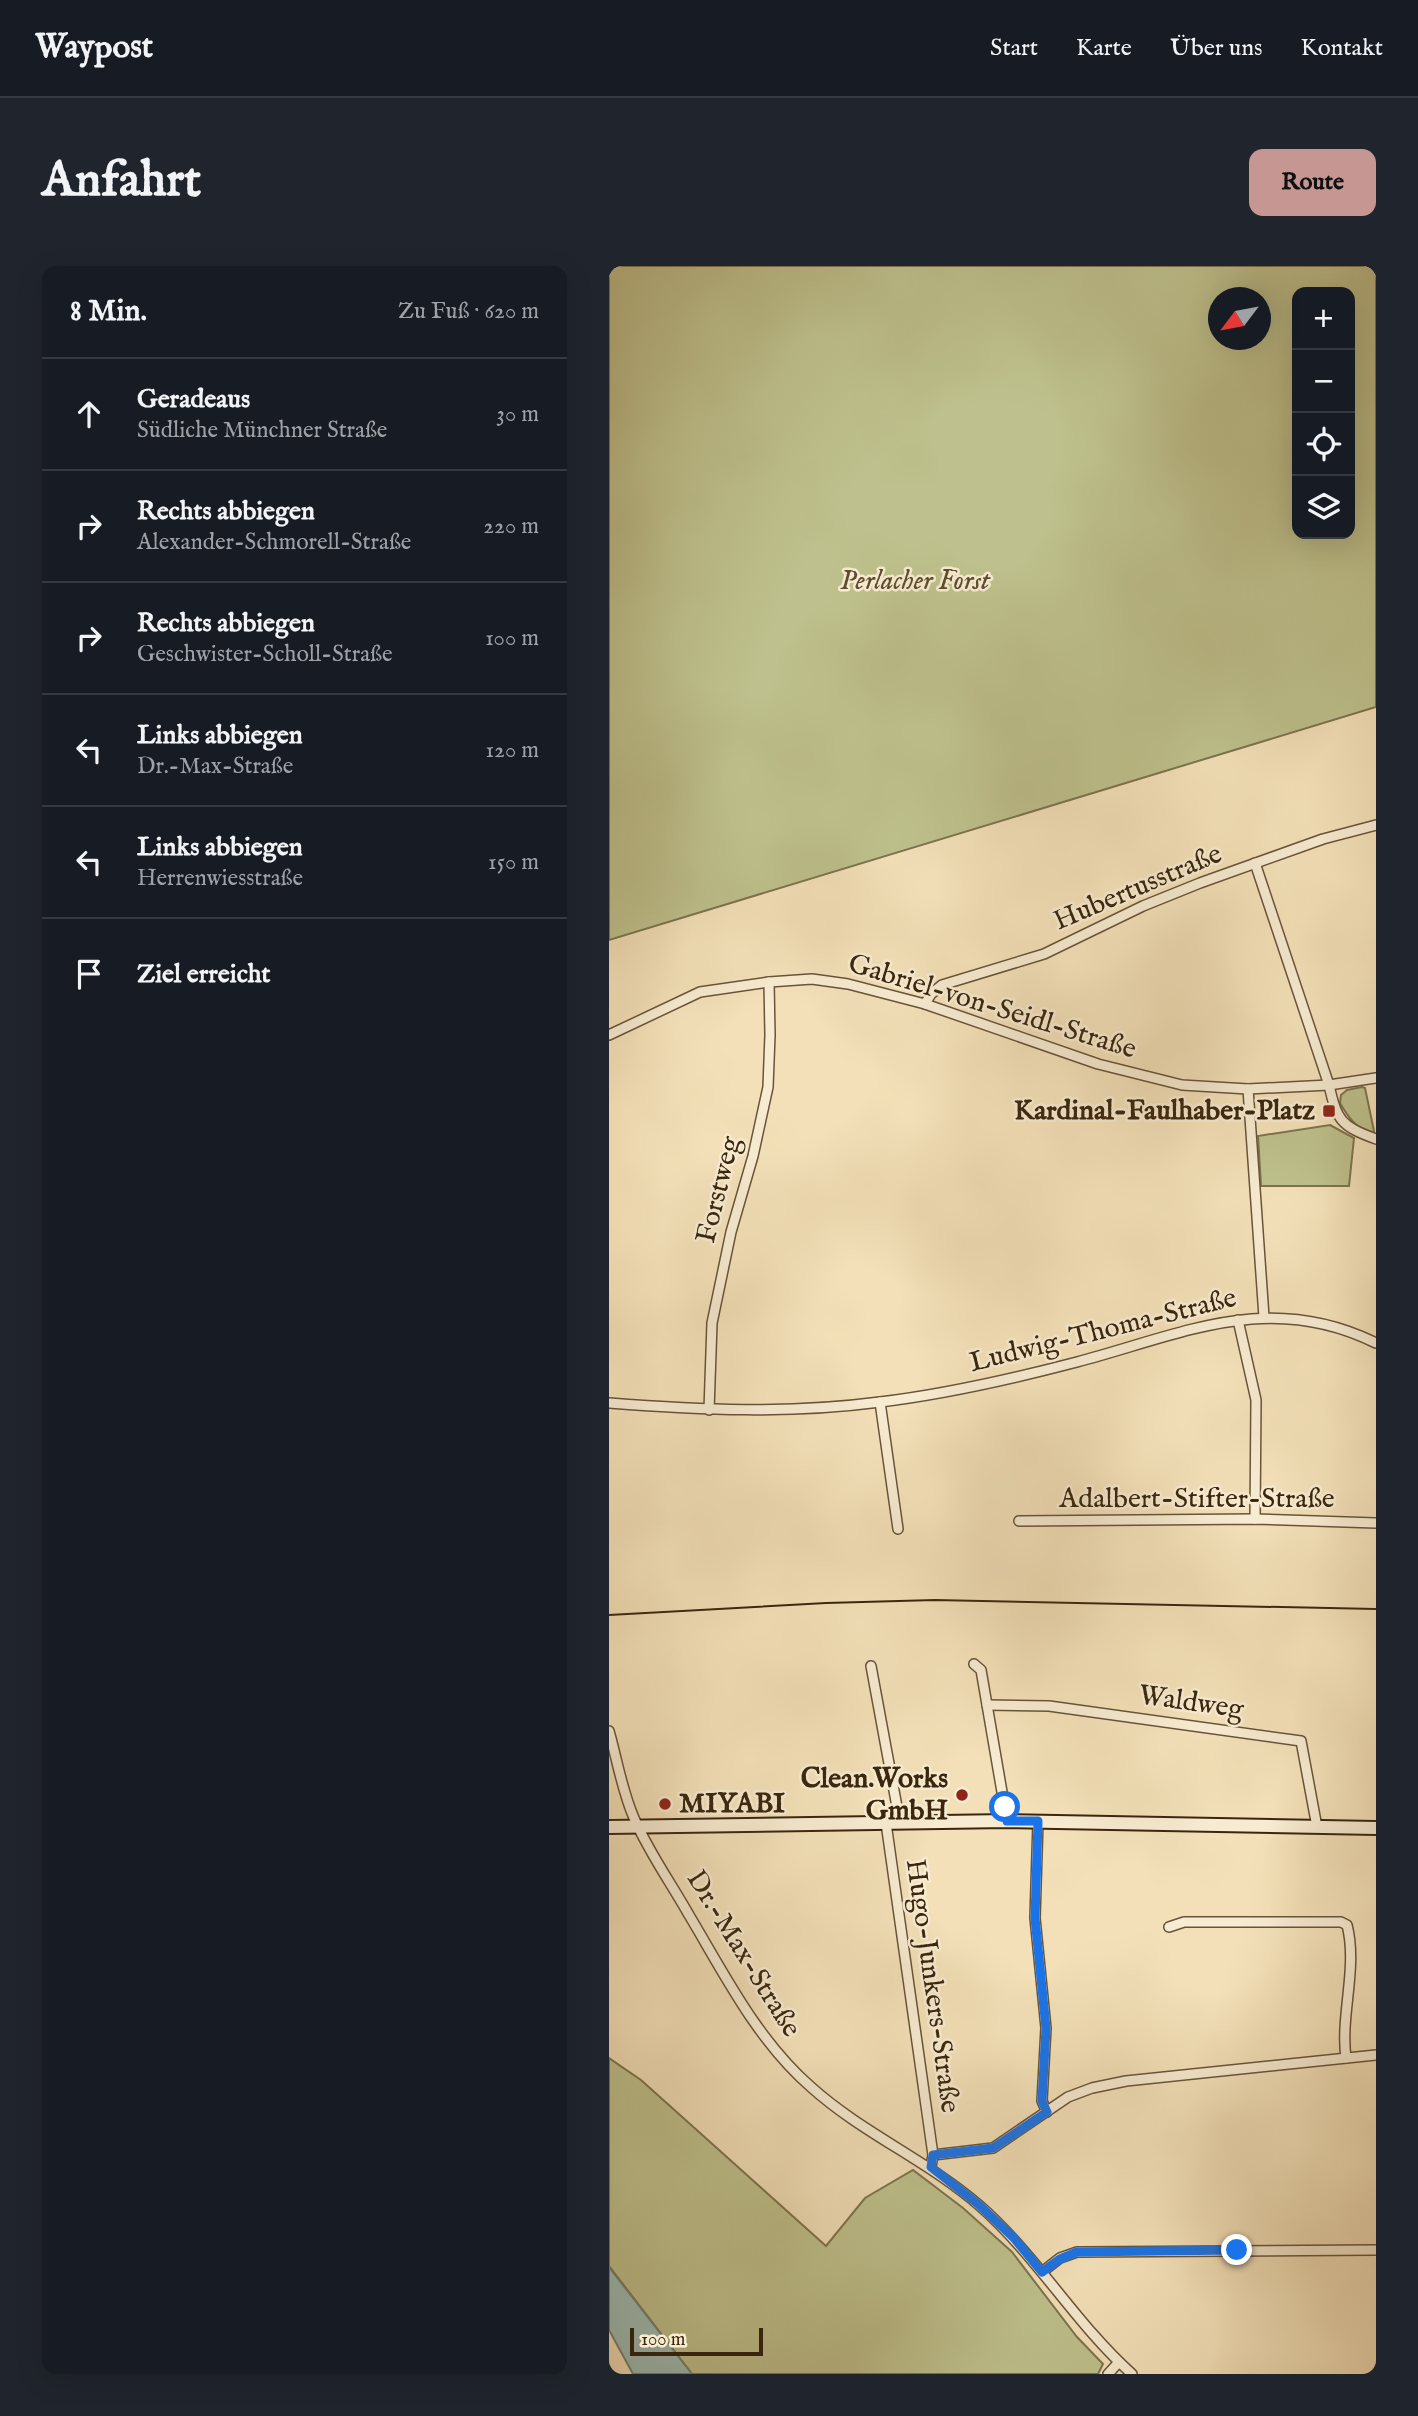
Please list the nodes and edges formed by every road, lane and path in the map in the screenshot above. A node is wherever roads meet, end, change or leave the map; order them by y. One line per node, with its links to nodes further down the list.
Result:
1 (1376, 825): 2 (street, Hubertusstraße)
2 (1255, 863): 4 (street, Hubertusstraße); 7 (street)
3 (768, 982): 4 (street, Gabriel-von-Seidl-Straße); 5 (street, Gabriel-von-Seidl-Straße); 15 (street, Forstweg)
4 (925, 1004): 8 (street, Gabriel-von-Seidl-Straße)
5 (609, 1035)
6 (1376, 1078): 7 (street, Gabriel-von-Seidl-Straße)
7 (1329, 1085): 8 (street, Gabriel-von-Seidl-Straße); 9 (street)
8 (1248, 1089): 10 (street)
9 (1376, 1139)
10 (1264, 1317): 11 (street, Ludwig-Thoma-Straße); 12 (street, Ludwig-Thoma-Straße)
11 (1238, 1320): 13 (street, Ludwig-Thoma-Straße); 16 (street)
12 (1376, 1343)
13 (880, 1402): 15 (street, Ludwig-Thoma-Straße); 19 (street)
14 (609, 1403): 15 (street, Ludwig-Thoma-Straße)
15 (709, 1410)
16 (1255, 1519): 17 (street, Adalbert-Stifter-Straße); 18 (street, Adalbert-Stifter-Straße)
17 (1019, 1521)
18 (1376, 1523)
19 (898, 1529)
20 (974, 1664): 22 (street)
21 (871, 1666): 27 (street)
22 (987, 1705): 24 (street); 30 (street, Waldweg)
23 (609, 1731): 28 (street, Dr.-Max-Straße)
24 (1007, 1821): 25 (main road); 27 (main road)
25 (1038, 1821): 30 (main road); 35 (street)
26 (886, 1823): 27 (main road); 28 (main road); 36 (street, Hugo-Junkers-Straße)
27 (900, 1823)
28 (638, 1826): 29 (main road); 37 (street, Dr.-Max-Straße)
29 (609, 1827)
30 (1317, 1827): 31 (main road)
31 (1376, 1828)
32 (1169, 1927): 34 (street)
33 (1376, 2055): 34 (street)
34 (1346, 2058): 35 (street)
35 (1047, 2112): 36 (street)
36 (933, 2155): 37 (street, Hugo-Junkers-Straße)
37 (931, 2167): 39 (street, Dr.-Max-Straße)
38 (1376, 2250): 39 (street)
39 (1042, 2272): 40 (street, Dr.-Max-Straße)
40 (1119, 2362): 41 (street); 42 (street, Dr.-Max-Straße)
41 (1108, 2374)
42 (1132, 2374)

